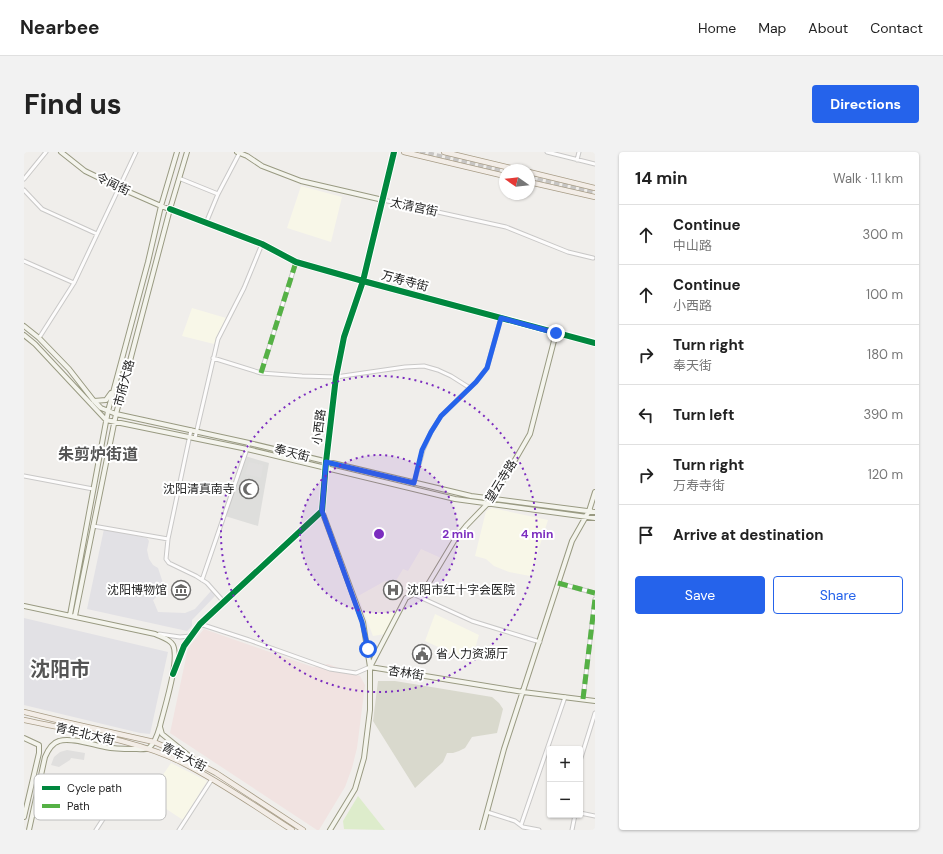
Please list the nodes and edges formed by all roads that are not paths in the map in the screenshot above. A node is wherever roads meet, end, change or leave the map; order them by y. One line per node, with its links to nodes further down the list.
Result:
1 (46, 152): 17 (street)
2 (61, 152): 20 (main road, 令闻街)
3 (136, 152): 20 (street)
4 (177, 152): 26 (main road, 市府大路)
5 (187, 152): 27 (main road, 市府大路)
6 (239, 152): 23 (street); 25 (main road, 太清宫街)
7 (394, 152): 25 (main road, 小西路)
8 (404, 152): 16 (main road)
9 (444, 152): 14 (main road)
10 (547, 152): 12 (street)
11 (579, 152): 12 (street)
12 (577, 160): 13 (street)
13 (595, 164)
14 (499, 165)
15 (535, 173): 21 (main road)
16 (499, 175)
17 (24, 179)
18 (181, 179): 23 (street)
19 (535, 183): 24 (main road)
20 (120, 188): 26 (main road, 令闻街); 29 (street)
21 (595, 188)
22 (24, 190): 29 (street)
23 (218, 194): 28 (street)
24 (595, 197)
25 (383, 200): 31 (street, 太清宫街); 34 (main road, 小西路)
26 (161, 206): 27 (main road, 令闻街); 46 (main road, 市府大路)
27 (170, 209): 28 (main road, 万寿寺街); 49 (main road, 市府大路)
28 (206, 223): 30 (main road, 万寿寺街)
29 (97, 234): 35 (street)
30 (262, 244): 33 (main road, 万寿寺街); 42 (street)
31 (593, 258)
32 (24, 261): 35 (street)
33 (296, 262): 34 (main road, 万寿寺街); 43 (street)
34 (363, 281): 36 (main road, 万寿寺街); 44 (main road, 小西路)
35 (74, 283): 40 (street)
36 (501, 318): 38 (main road, 万寿寺街); 45 (street)
37 (24, 326): 40 (main road, 奉天街)
38 (556, 333): 41 (main road, 万寿寺街); 63 (main road, 望云寺路)
39 (24, 335): 50 (main road)
40 (39, 338): 47 (main road, 奉天街)
41 (595, 343)
42 (213, 358): 43 (street); 52 (street)
43 (261, 374): 44 (street)
44 (336, 377): 45 (street); 57 (main road, 小西路)
45 (470, 388): 60 (street)
46 (113, 391): 47 (main road); 48 (main road, 市府大路)
47 (94, 401): 48 (main road, 奉天街)
48 (108, 411): 49 (main road, 奉天街); 50 (main road, 市府大路)
49 (116, 414): 51 (main road, 市府大路); 52 (main road, 奉天街)
50 (106, 420): 51 (main road, 奉天街); 61 (main road, 市府大路)
51 (115, 422): 53 (main road, 奉天街); 70 (main road, 市府大路)
52 (194, 431): 53 (street); 54 (street); 55 (main road, 奉天街)
53 (190, 437): 54 (main road, 奉天街); 71 (street)
54 (195, 438): 56 (main road, 奉天街)
55 (249, 442): 56 (street); 57 (main road, 奉天街)
56 (247, 449): 58 (main road, 奉天街); 72 (street)
57 (326, 462): 58 (main road, 小西路); 60 (main road, 奉天街)
58 (326, 468): 64 (main road, 奉天街); 65 (main road, 小西路)
59 (24, 476): 61 (street)
60 (414, 483): 63 (main road, 奉天街)
61 (93, 489): 79 (main road, 市府大路)
62 (595, 492): 66 (main road)
63 (493, 498): 64 (main road, 望云寺路); 66 (main road, 奉天街)
64 (488, 504): 68 (main road, 奉天街); 75 (main road, 望云寺路)
65 (322, 511): 77 (street); 85 (main road)
66 (589, 511): 67 (main road, 奉天街); 68 (main road)
67 (595, 512)
68 (585, 517): 69 (main road, 奉天街); 73 (main road)
69 (595, 518)
70 (93, 526): 71 (street); 80 (main road, 市府大路)
71 (168, 539): 72 (street)
72 (202, 580): 77 (street)
73 (558, 583): 74 (street); 84 (main road)
74 (595, 593)
75 (413, 594): 84 (street); 85 (main road, 望云寺路)
76 (595, 599): 89 (street)
77 (224, 602): 81 (street)
78 (24, 606): 79 (main road)
79 (70, 615): 80 (main road)
80 (76, 616): 82 (main road)
81 (200, 624): 83 (street); 85 (street, 杏林街)
82 (155, 634): 83 (street); 86 (main road)
83 (190, 636): 86 (street)
84 (540, 642): 87 (main road)
85 (370, 667): 87 (main road, 杏林街); 118 (main road)
86 (173, 674): 95 (main road)
87 (523, 692): 88 (main road, 杏林街); 106 (main road)
88 (565, 697): 89 (main road, 杏林街); 112 (street)
89 (583, 699): 90 (main road, 杏林街)
90 (595, 701)
91 (24, 712): 93 (main road, 青年北大街)
92 (595, 712): 99 (street)
93 (50, 718): 97 (main road, 青年大街)
94 (24, 720): 98 (main road, 青年北大街)
95 (160, 726): 97 (main road); 100 (main road)
96 (24, 738): 101 (main road)
97 (154, 742): 98 (main road); 100 (main road, 青年大街)
98 (146, 749): 103 (main road); 104 (main road, 青年大街)
99 (583, 751)
100 (195, 761): 117 (main road, 青年大街)
101 (34, 774)
102 (34, 774): 109 (main road)
103 (41, 774)
104 (212, 779): 115 (street); 116 (main road, 青年大街)
105 (34, 807): 113 (main road)
106 (487, 812): 112 (street); 119 (main road)
107 (583, 814): 108 (street)
108 (595, 816)
109 (24, 817)
110 (574, 818): 121 (street)
111 (102, 820): 114 (street)
112 (521, 825): 120 (street)
113 (29, 830)
114 (96, 830)
115 (178, 830)
116 (292, 830)
117 (303, 830)
118 (330, 830)
119 (482, 830)
120 (539, 830)
121 (572, 830)

